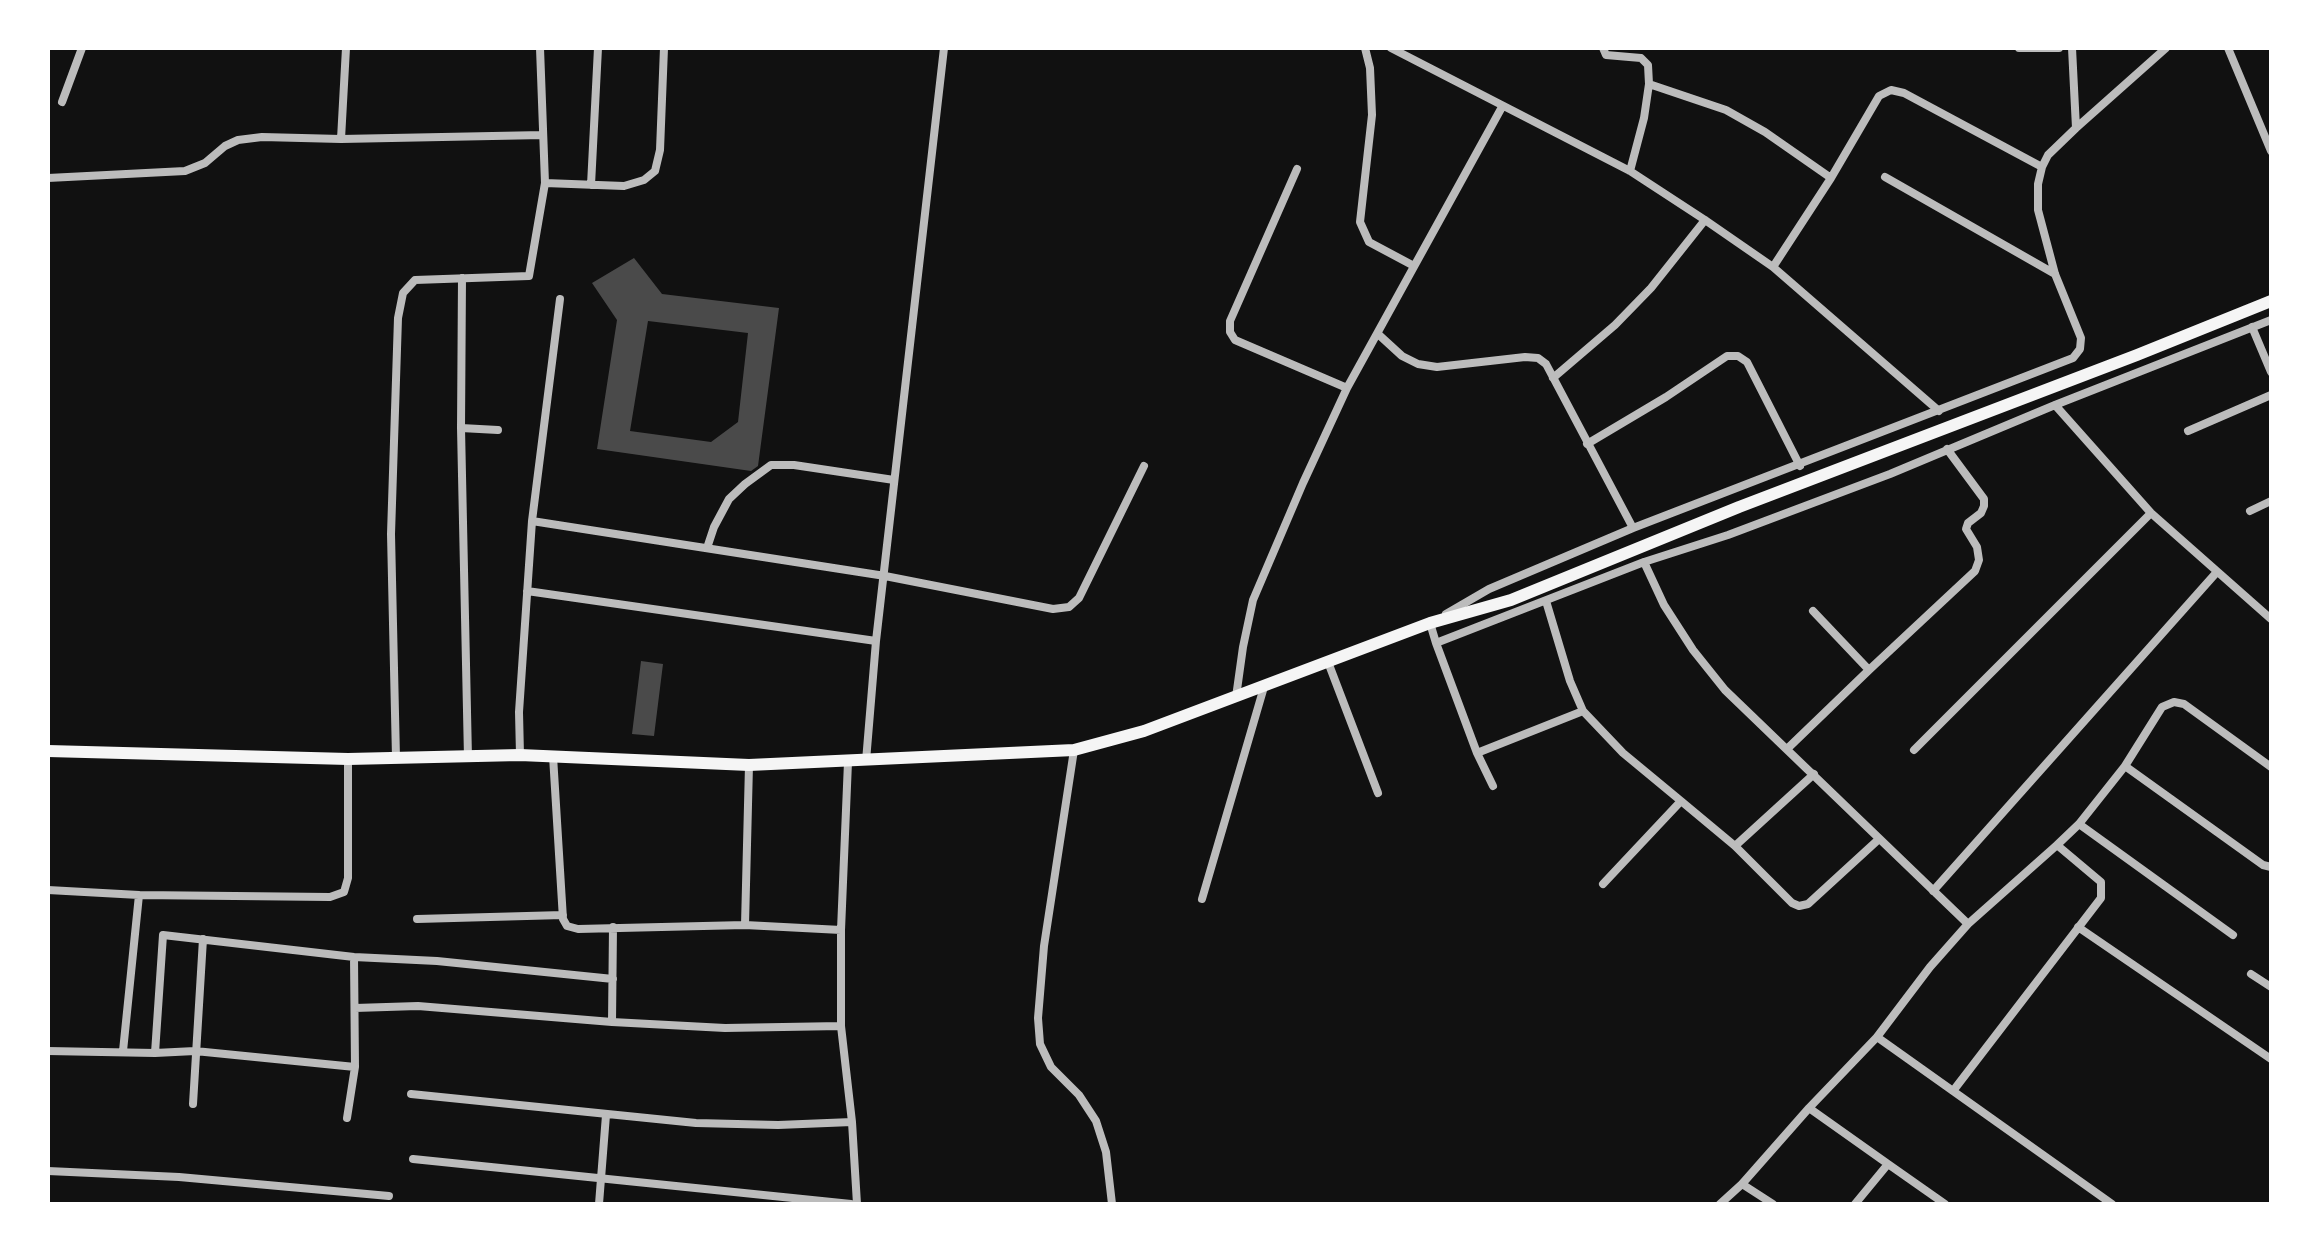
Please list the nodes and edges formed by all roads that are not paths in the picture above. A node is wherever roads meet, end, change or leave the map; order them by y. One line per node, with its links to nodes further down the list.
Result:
1 (82, 48): 16 (street)
2 (346, 48): 20 (street)
3 (540, 48): 19 (street)
4 (598, 48): 29 (street)
5 (664, 48): 29 (street)
6 (944, 48): 53 (street)
7 (1365, 48): 31 (street)
8 (1391, 48): 17 (street)
9 (1603, 48): 15 (street)
10 (2019, 48): 11 (street)
11 (2059, 48)
12 (2072, 48): 18 (street)
13 (2166, 48): 18 (street)
14 (2228, 48): 21 (street)
15 (1649, 84): 24 (street); 27 (street)
16 (62, 102)
17 (1502, 107): 24 (street); 31 (street)
18 (2076, 128): 22 (street)
19 (543, 135): 20 (street); 28 (street)
20 (341, 139): 26 (street)
21 (2271, 151)
22 (2042, 167): 27 (street); 33 (street)
23 (1297, 169): 42 (street)
24 (1630, 171): 30 (street)
25 (1885, 177): 33 (street)
26 (48, 178)
27 (1831, 178): 32 (street)
28 (545, 183): 29 (street); 34 (street)
29 (591, 185)
30 (1705, 220): 32 (street); 41 (street)
31 (1414, 266): 39 (street)
32 (1773, 267): 45 (street)
33 (2055, 274): 45 (street)
34 (462, 278): 46 (street); 82 (street)
35 (560, 299): 57 (street)
36 (2271, 301): 67 (main road)
37 (2271, 320): 38 (street)
38 (2252, 327): 40 (street); 44 (street)
39 (1378, 334): 41 (street); 42 (street)
40 (2271, 372)
41 (1553, 378): 49 (street)
42 (1347, 388): 73 (street)
43 (2271, 395): 48 (street)
44 (2055, 405): 50 (street); 56 (street)
45 (1939, 411): 52 (street)
46 (461, 428): 47 (street); 83 (street)
47 (498, 430)
48 (2188, 431)
49 (1587, 444): 52 (street); 58 (street)
50 (1947, 449): 60 (street); 71 (street)
51 (1144, 466): 62 (street)
52 (1800, 466): 58 (street)
53 (894, 480): 59 (street); 62 (street)
54 (2271, 501): 55 (street)
55 (2250, 511)
56 (2151, 513): 61 (street); 77 (street)
57 (532, 521): 59 (street); 63 (street)
58 (1633, 528): 67 (street)
59 (707, 548): 62 (street)
60 (1644, 562): 64 (street); 75 (street)
61 (2216, 573): 66 (street); 101 (street)
62 (885, 576): 68 (street)
63 (527, 591): 68 (street); 80 (street)
64 (1546, 601): 69 (street); 74 (street)
65 (1813, 611): 71 (street)
66 (2271, 619)
67 (1430, 623): 69 (street); 70 (main road)
68 (876, 641): 85 (street)
69 (1436, 643): 79 (street)
70 (1328, 662): 72 (main road); 92 (street)
71 (1869, 670): 75 (street)
72 (1264, 687): 73 (main road); 103 (street)
73 (1236, 698): 76 (main road)
74 (1583, 711): 79 (street); 93 (street)
75 (1787, 749): 90 (street)
76 (1074, 750): 85 (main road); 142 (street)
77 (1914, 750)
78 (48, 751): 84 (main road)
79 (1477, 753): 91 (street)
80 (520, 755): 81 (main road); 83 (main road)
81 (553, 756): 87 (main road); 104 (street)
82 (396, 758): 83 (main road); 84 (main road)
83 (468, 758)
84 (348, 759): 102 (street)
85 (866, 761): 86 (main road)
86 (848, 762): 87 (main road); 110 (street)
87 (749, 765): 107 (street)
88 (2270, 765): 89 (street)
89 (2125, 766): 94 (street); 98 (street)
90 (1814, 774): 95 (street); 97 (street)
91 (1493, 786)
92 (1378, 793)
93 (1681, 801): 97 (street); 99 (street)
94 (2079, 824): 96 (street); 111 (street)
95 (1879, 839): 97 (street); 101 (street)
96 (2057, 845): 106 (street); 109 (street)
97 (1735, 846)
98 (2271, 867)
99 (1603, 884)
100 (48, 890): 102 (street)
101 (1933, 891): 106 (street)
102 (139, 895): 122 (street)
103 (1202, 899)
104 (563, 915): 105 (street); 108 (street)
105 (417, 919)
106 (1968, 924): 120 (street)
107 (745, 925): 108 (street); 110 (street)
108 (613, 927): 115 (street)
109 (2078, 927): 125 (street); 127 (street)
110 (841, 930): 119 (street)
111 (2233, 935)
112 (203, 939): 113 (street); 123 (street); 124 (street)
113 (354, 957): 115 (street); 117 (street)
114 (2251, 974): 116 (street)
115 (613, 979): 118 (street)
116 (2271, 987)
117 (355, 1008): 118 (street); 126 (street)
118 (612, 1022): 119 (street)
119 (841, 1026): 133 (street)
120 (1877, 1037): 127 (street); 130 (street)
121 (48, 1051): 122 (street)
122 (123, 1051): 124 (street)
123 (195, 1051): 124 (street); 126 (street); 129 (street)
124 (155, 1053)
125 (2271, 1059)
126 (355, 1067): 132 (street)
127 (1953, 1091): 147 (street)
128 (411, 1094): 131 (street)
129 (193, 1104)
130 (1809, 1108): 135 (street); 138 (street)
131 (606, 1115): 133 (street); 137 (street)
132 (347, 1118)
133 (852, 1122): 141 (street)
134 (413, 1159): 137 (street)
135 (1888, 1164): 145 (street); 146 (street)
136 (48, 1171): 139 (street)
137 (601, 1178): 140 (street); 141 (street)
138 (1742, 1184): 143 (street); 144 (street)
139 (389, 1196)
140 (599, 1204)
141 (854, 1204)
142 (1112, 1204)
143 (1720, 1204)
144 (1773, 1204)
145 (1855, 1204)
146 (1945, 1204)
147 (2112, 1204)

